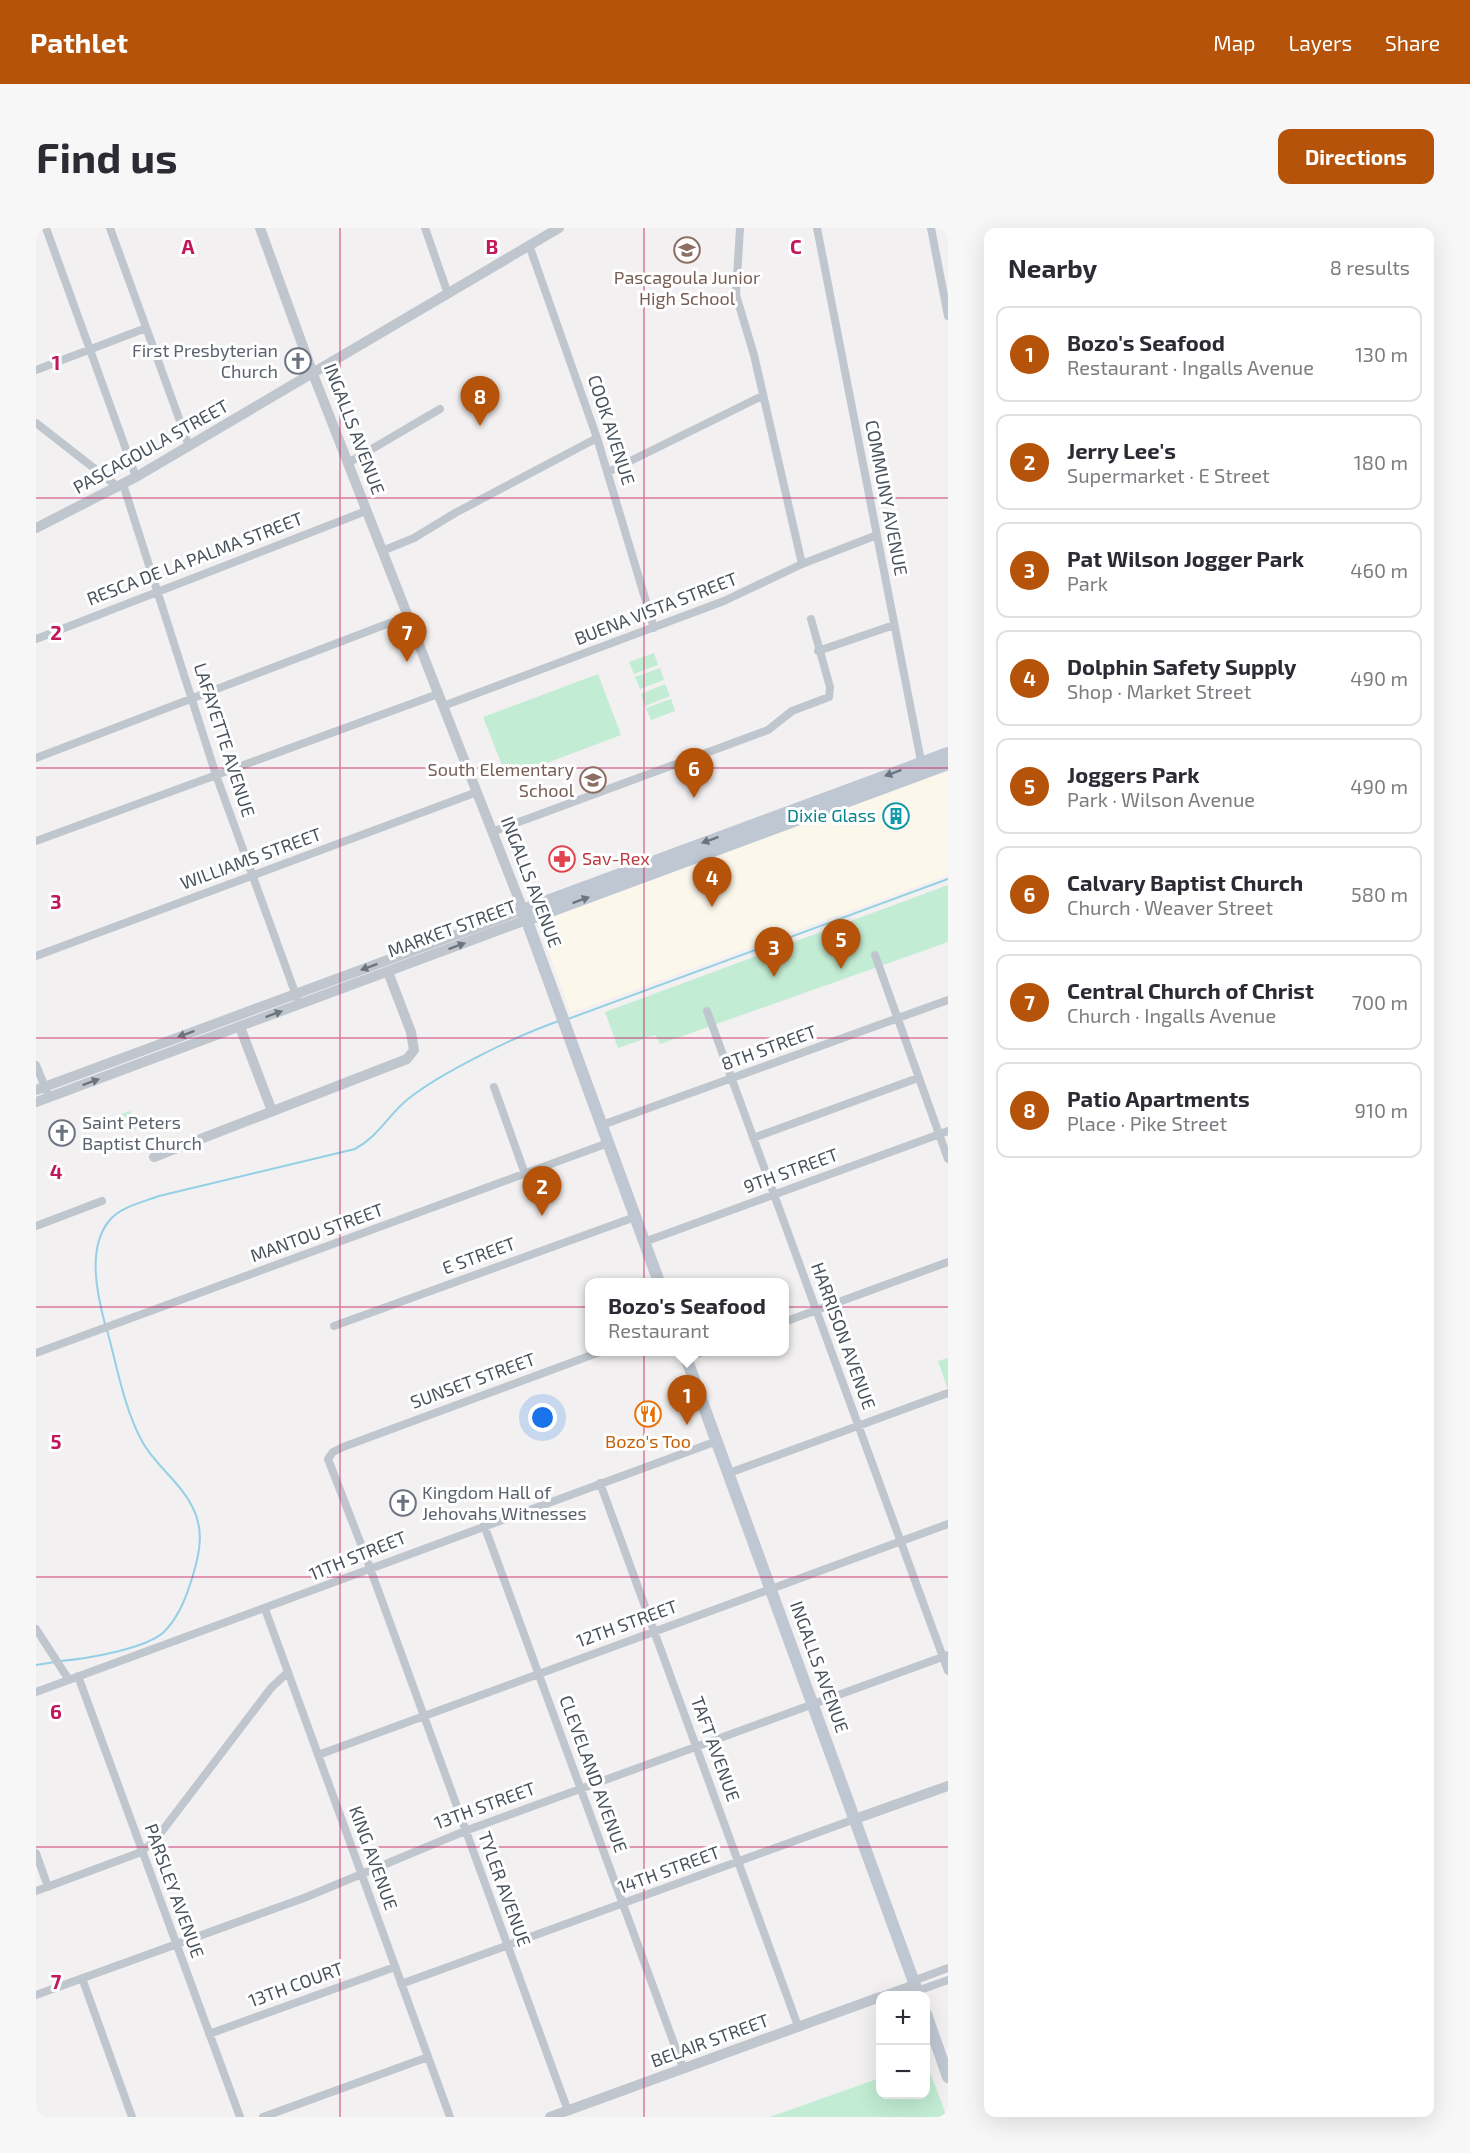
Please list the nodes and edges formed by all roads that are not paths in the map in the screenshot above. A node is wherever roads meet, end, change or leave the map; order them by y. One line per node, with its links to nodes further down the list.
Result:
1 (47, 228): 9 (street); 14 (street)
2 (110, 228): 13 (street)
3 (260, 228): 16 (street, INGALLS AVENUE)
4 (425, 228): 11 (street)
5 (560, 228): 10 (street, PASCAGOULA STREET)
6 (740, 228): 17 (street)
7 (817, 228): 28 (street, COMMUNY AVENUE)
8 (931, 228): 12 (street)
9 (36, 232)
10 (529, 246): 11 (street, PASCAGOULA STREET); 20 (street, COOK AVENUE)
11 (448, 294): 16 (street, PASCAGOULA STREET)
12 (948, 316)
13 (146, 328): 14 (street); 21 (street)
14 (90, 349): 15 (street); 24 (street)
15 (37, 367)
16 (313, 374): 21 (street, PASCAGOULA STREET); 22 (street, INGALLS AVENUE)
17 (762, 396): 23 (street); 30 (street)
18 (440, 409): 22 (street)
19 (36, 423): 25 (street)
20 (597, 438): 23 (street, COOK AVENUE); 29 (street)
21 (189, 446): 24 (street, PASCAGOULA STREET)
22 (348, 463): 26 (street, INGALLS AVENUE)
23 (608, 472): 35 (street, COOK AVENUE)
24 (136, 477): 25 (street, PASCAGOULA STREET)
25 (120, 485): 27 (street, PASCAGOULA STREET); 31 (street, LAFAYETTE AVENUE)
26 (366, 510): 29 (street, INGALLS AVENUE); 31 (street, RESCA DE LA PALMA STREET)
27 (36, 528)
28 (878, 535): 30 (street, BUENA VISTA STREET); 34 (street, COMMUNY AVENUE)
29 (382, 551): 32 (street, INGALLS AVENUE)
30 (802, 564): 35 (street, BUENA VISTA STREET)
31 (158, 590): 36 (street, RESCA DE LA PALMA STREET); 39 (street, LAFAYETTE AVENUE)
32 (408, 616): 38 (street, INGALLS AVENUE); 39 (street)
33 (811, 618): 37 (street)
34 (894, 625): 37 (street); 44 (street, COMMUNY AVENUE)
35 (654, 628): 40 (street, BUENA VISTA STREET)
36 (36, 639)
37 (818, 651): 47 (street)
38 (438, 694): 40 (street, INGALLS AVENUE); 45 (street)
39 (192, 698): 42 (street); 45 (street, LAFAYETTE AVENUE)
40 (443, 706): 46 (street, INGALLS AVENUE)
41 (948, 753): 44 (main road, MARKET STREET)
42 (36, 758)
43 (948, 764): 44 (main road, MARKET STREET)
44 (922, 768): 50 (main road, MARKET STREET)
45 (216, 775): 48 (street); 49 (street, LAFAYETTE AVENUE)
46 (477, 792): 47 (street, INGALLS AVENUE); 49 (street, WILLIAMS STREET)
47 (492, 832): 50 (street, INGALLS AVENUE)
48 (36, 842)
49 (253, 875): 52 (street, WILLIAMS STREET); 54 (street, LAFAYETTE AVENUE)
50 (524, 915): 53 (street, MARKET STREET, one-way to 50); 54 (street, MARKET STREET, one-way to 54); 66 (main road, INGALLS AVENUE)
51 (875, 955): 57 (street)
52 (36, 956)
53 (388, 972): 54 (street, MARKET STREET); 65 (street)
54 (298, 999): 58 (street, MARKET STREET, one-way to 54); 63 (street, MARKET STREET, one-way to 63)
55 (948, 1000): 57 (street, 8TH STREET)
56 (707, 1011): 61 (street, HARRISON AVENUE)
57 (897, 1019): 60 (street); 61 (street, 8TH STREET)
58 (240, 1027): 63 (street, MARKET STREET, one-way to 58); 65 (street)
59 (36, 1065): 63 (street)
60 (918, 1078): 67 (street); 68 (street)
61 (731, 1079): 66 (street, 8TH STREET); 68 (street, HARRISON AVENUE)
62 (494, 1087): 72 (street)
63 (43, 1091): 64 (street, MARKET STREET)
64 (36, 1102)
65 (272, 1111): 70 (street)
66 (602, 1125): 69 (main road, INGALLS AVENUE)
67 (944, 1133): 71 (street); 73 (street, 9TH STREET)
68 (753, 1138): 73 (street, HARRISON AVENUE)
69 (608, 1143): 72 (street, MANTOU STREET); 75 (main road, INGALLS AVENUE)
70 (154, 1157)
71 (948, 1159)
72 (525, 1174): 83 (street, MANTOU STREET)
73 (773, 1195): 77 (street, 9TH STREET); 80 (street, HARRISON AVENUE)
74 (102, 1201): 76 (street)
75 (635, 1217): 77 (main road, INGALLS AVENUE); 82 (street, E STREET)
76 (36, 1226)
77 (644, 1242): 79 (main road, INGALLS AVENUE)
78 (948, 1262): 80 (street)
79 (658, 1278)
80 (816, 1310): 81 (street); 87 (street, HARRISON AVENUE)
81 (789, 1320)
82 (334, 1326)
83 (36, 1353)
84 (589, 1356): 91 (street, SUNSET STREET)
85 (686, 1356): 88 (main road, INGALLS AVENUE)
86 (948, 1393): 87 (street)
87 (858, 1426): 89 (street); 94 (street, HARRISON AVENUE)
88 (717, 1441): 89 (main road, INGALLS AVENUE); 90 (street, 11TH STREET)
89 (729, 1473): 96 (main road, INGALLS AVENUE)
90 (600, 1483): 93 (street, 11TH STREET); 99 (street, TAFT AVENUE)
91 (348, 1509): 95 (street, TYLER AVENUE)
92 (948, 1524): 94 (street, 12TH STREET)
93 (484, 1525): 95 (street, 11TH STREET); 103 (street, CLEVELAND AVENUE)
94 (901, 1542): 96 (street, 12TH STREET); 100 (street, HARRISON AVENUE)
95 (369, 1567): 97 (street, 11TH STREET); 108 (street, TYLER AVENUE)
96 (771, 1589): 99 (street, 12TH STREET); 107 (main road, INGALLS AVENUE)
97 (266, 1610): 102 (street, KING AVENUE); 104 (street, 11TH STREET)
98 (36, 1629): 105 (street)
99 (654, 1632): 103 (street, 12TH STREET); 109 (street, TAFT AVENUE)
100 (945, 1656): 101 (street, HARRISON AVENUE); 107 (street, 13TH STREET)
101 (948, 1671)
102 (288, 1672): 110 (street, KING AVENUE); 115 (street)
103 (538, 1674): 108 (street, 12TH STREET); 112 (street, CLEVELAND AVENUE)
104 (78, 1676): 105 (street, 11TH STREET); 115 (street, PARSLEY AVENUE)
105 (69, 1680): 106 (street)
106 (36, 1692)
107 (813, 1704): 109 (street, 13TH STREET); 113 (main road, INGALLS AVENUE)
108 (423, 1716): 110 (street, 12TH STREET); 114 (street, TYLER AVENUE)
109 (696, 1747): 112 (street, 13TH STREET); 117 (street, TAFT AVENUE)
110 (318, 1755): 118 (street, KING AVENUE)
111 (948, 1786): 113 (street, 14TH STREET)
112 (580, 1789): 114 (street, 13TH STREET); 121 (street, CLEVELAND AVENUE)
113 (855, 1819): 117 (street, 14TH STREET); 129 (main road, INGALLS AVENUE)
114 (465, 1831): 118 (street, 13TH STREET); 123 (street, TYLER AVENUE)
115 (142, 1851): 119 (street); 122 (street, PARSLEY AVENUE)
116 (36, 1853): 119 (street)
117 (739, 1862): 121 (street, 14TH STREET); 132 (street, TAFT AVENUE)
118 (362, 1875): 122 (street, 13TH STREET); 124 (street, KING AVENUE)
119 (48, 1887): 120 (street)
120 (36, 1891)
121 (623, 1905): 123 (street, 14TH STREET); 136 (street, CLEVELAND AVENUE)
122 (176, 1944): 126 (street, 13TH STREET); 134 (street, PARSLEY AVENUE)
123 (507, 1946): 128 (street, 14TH STREET); 138 (street, TYLER AVENUE)
124 (395, 1967): 128 (street, KING AVENUE); 134 (street, 13TH COURT)
125 (948, 1968): 129 (street, BELAIR STREET)
126 (82, 1978): 130 (street, 13TH STREET); 139 (street)
127 (948, 1980): 129 (street, BELAIR STREET)
128 (402, 1984): 135 (street, KING AVENUE)
129 (916, 1988)
130 (36, 1995)
131 (876, 1998): 132 (street, BELAIR STREET)
132 (798, 2026): 136 (street, BELAIR STREET)
133 (930, 2026): 137 (main road)
134 (208, 2034): 140 (street, PARSLEY AVENUE)
135 (428, 2057): 141 (street); 142 (street, KING AVENUE)
136 (682, 2068): 138 (street, BELAIR STREET)
137 (948, 2078)
138 (568, 2111): 143 (street, BELAIR STREET)
139 (132, 2117)
140 (240, 2117)
141 (263, 2117)
142 (450, 2117)
143 (550, 2117)

